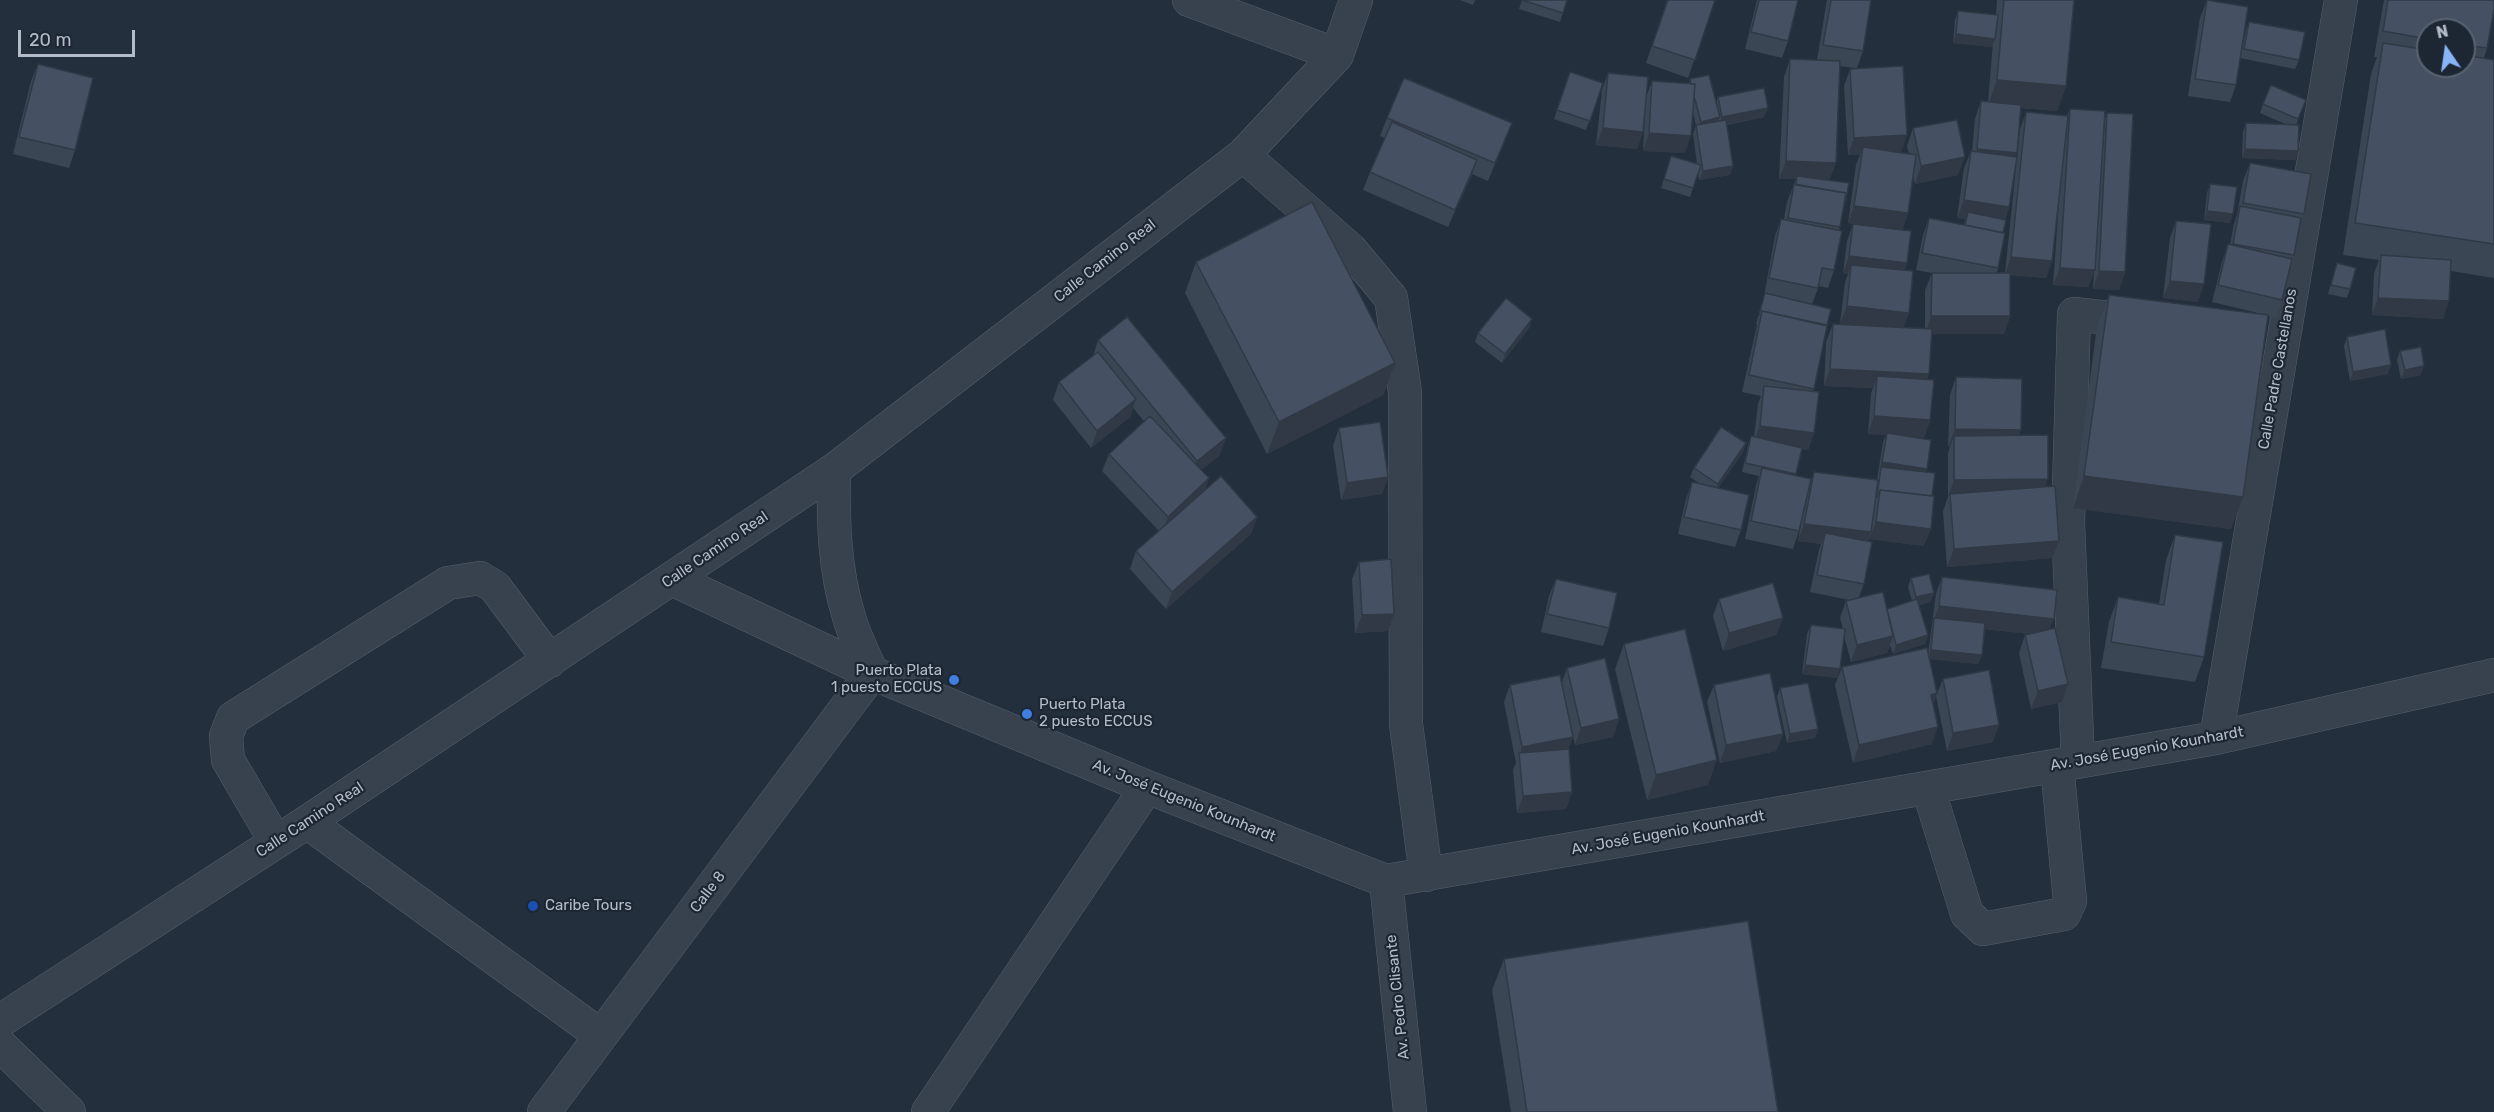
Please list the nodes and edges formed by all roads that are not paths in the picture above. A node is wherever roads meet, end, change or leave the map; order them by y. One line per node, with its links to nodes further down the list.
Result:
1 (1189, 0): 4 (street)
2 (1356, 0): 4 (street, Calle Camino Real)
3 (2342, 0): 8 (street, Calle Padre Castellanos)
4 (1337, 55): 5 (street, Calle Camino Real)
5 (1243, 155): 9 (street, Calle Camino Real); 20 (street)
6 (2179, 326): 15 (street)
7 (2249, 334): 8 (street)
8 (2284, 338): 14 (street, Calle Padre Castellanos)
9 (834, 470): 10 (street, Calle Camino Real); 12 (street)
10 (672, 579): 11 (street, Calle Camino Real); 12 (street, Av. José Eugenio Kounhardt)
11 (550, 661): 18 (street, Calle Camino Real); 19 (street)
12 (872, 673): 16 (street, Av. José Eugenio Kounhardt); 23 (street, Calle 8)
13 (2494, 675): 14 (street, Av. José Eugenio Kounhardt)
14 (2216, 738): 15 (street, Av. José Eugenio Kounhardt)
15 (2067, 764): 17 (street, Av. José Eugenio Kounhardt); 17 (street)
16 (1147, 787): 21 (street, Av. José Eugenio Kounhardt); 27 (street)
17 (1928, 788): 20 (street, Av. José Eugenio Kounhardt)
18 (307, 822): 19 (street, Calle Camino Real); 23 (street)
19 (276, 842): 22 (street, Calle Camino Real)
20 (1426, 874): 21 (street, Av. José Eugenio Kounhardt)
21 (1386, 881): 28 (street, Av. Pedro Clisante)
22 (0, 1021)
23 (600, 1035): 26 (street, Calle 8)
24 (0, 1045): 25 (street)
25 (69, 1112)
26 (544, 1112)
27 (928, 1112)
28 (1410, 1112)

